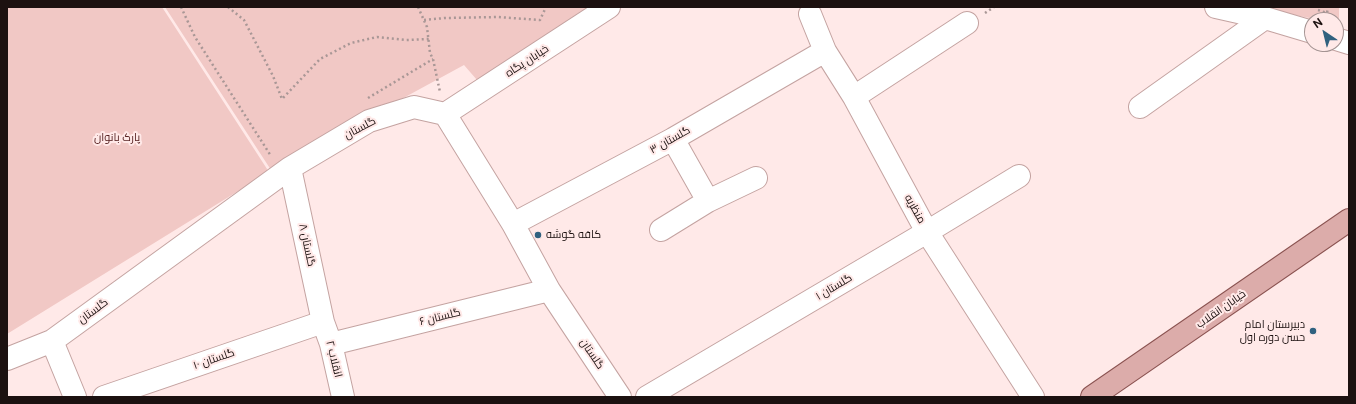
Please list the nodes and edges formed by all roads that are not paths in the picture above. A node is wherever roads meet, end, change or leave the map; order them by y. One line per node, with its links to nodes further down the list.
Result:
1 (609, 7): 10 (street, خیابان پگاه)
2 (1216, 7): 4 (street)
3 (810, 14): 7 (street, منظریه)
4 (1265, 18): 6 (street); 9 (street)
5 (967, 23): 8 (street)
6 (1304, 30)
7 (825, 51): 8 (street, منظریه); 11 (street, گلستان ۳)
8 (854, 97): 19 (street, منظریه)
9 (1140, 107)
10 (445, 114): 12 (street, گلستان); 17 (street, گلستان)
11 (673, 139): 15 (street); 17 (street, گلستان ۳)
12 (283, 160): 21 (street, گلستان ۸); 22 (street, گلستان)
13 (1019, 176): 19 (street, گلستان ۱)
14 (756, 178): 15 (street)
15 (708, 201): 18 (street)
16 (1349, 220): 31 (main road, خیابان انقلاب)
17 (513, 224): 20 (street, گلستان)
18 (661, 230)
19 (927, 232): 29 (street, گلستان ۱); 30 (street, منظریه)
20 (549, 290): 23 (street, گلستان ۶); 28 (street, گلستان)
21 (323, 322): 23 (street, انقلاب ۲); 26 (street, گلستان ۱۰)
22 (52, 341): 24 (street, گلستان); 25 (street)
23 (331, 344): 27 (street, انقلاب ۲)
24 (7, 359)
25 (75, 397)
26 (104, 397)
27 (343, 397)
28 (620, 397)
29 (647, 397)
30 (1033, 397)
31 (1092, 397)

